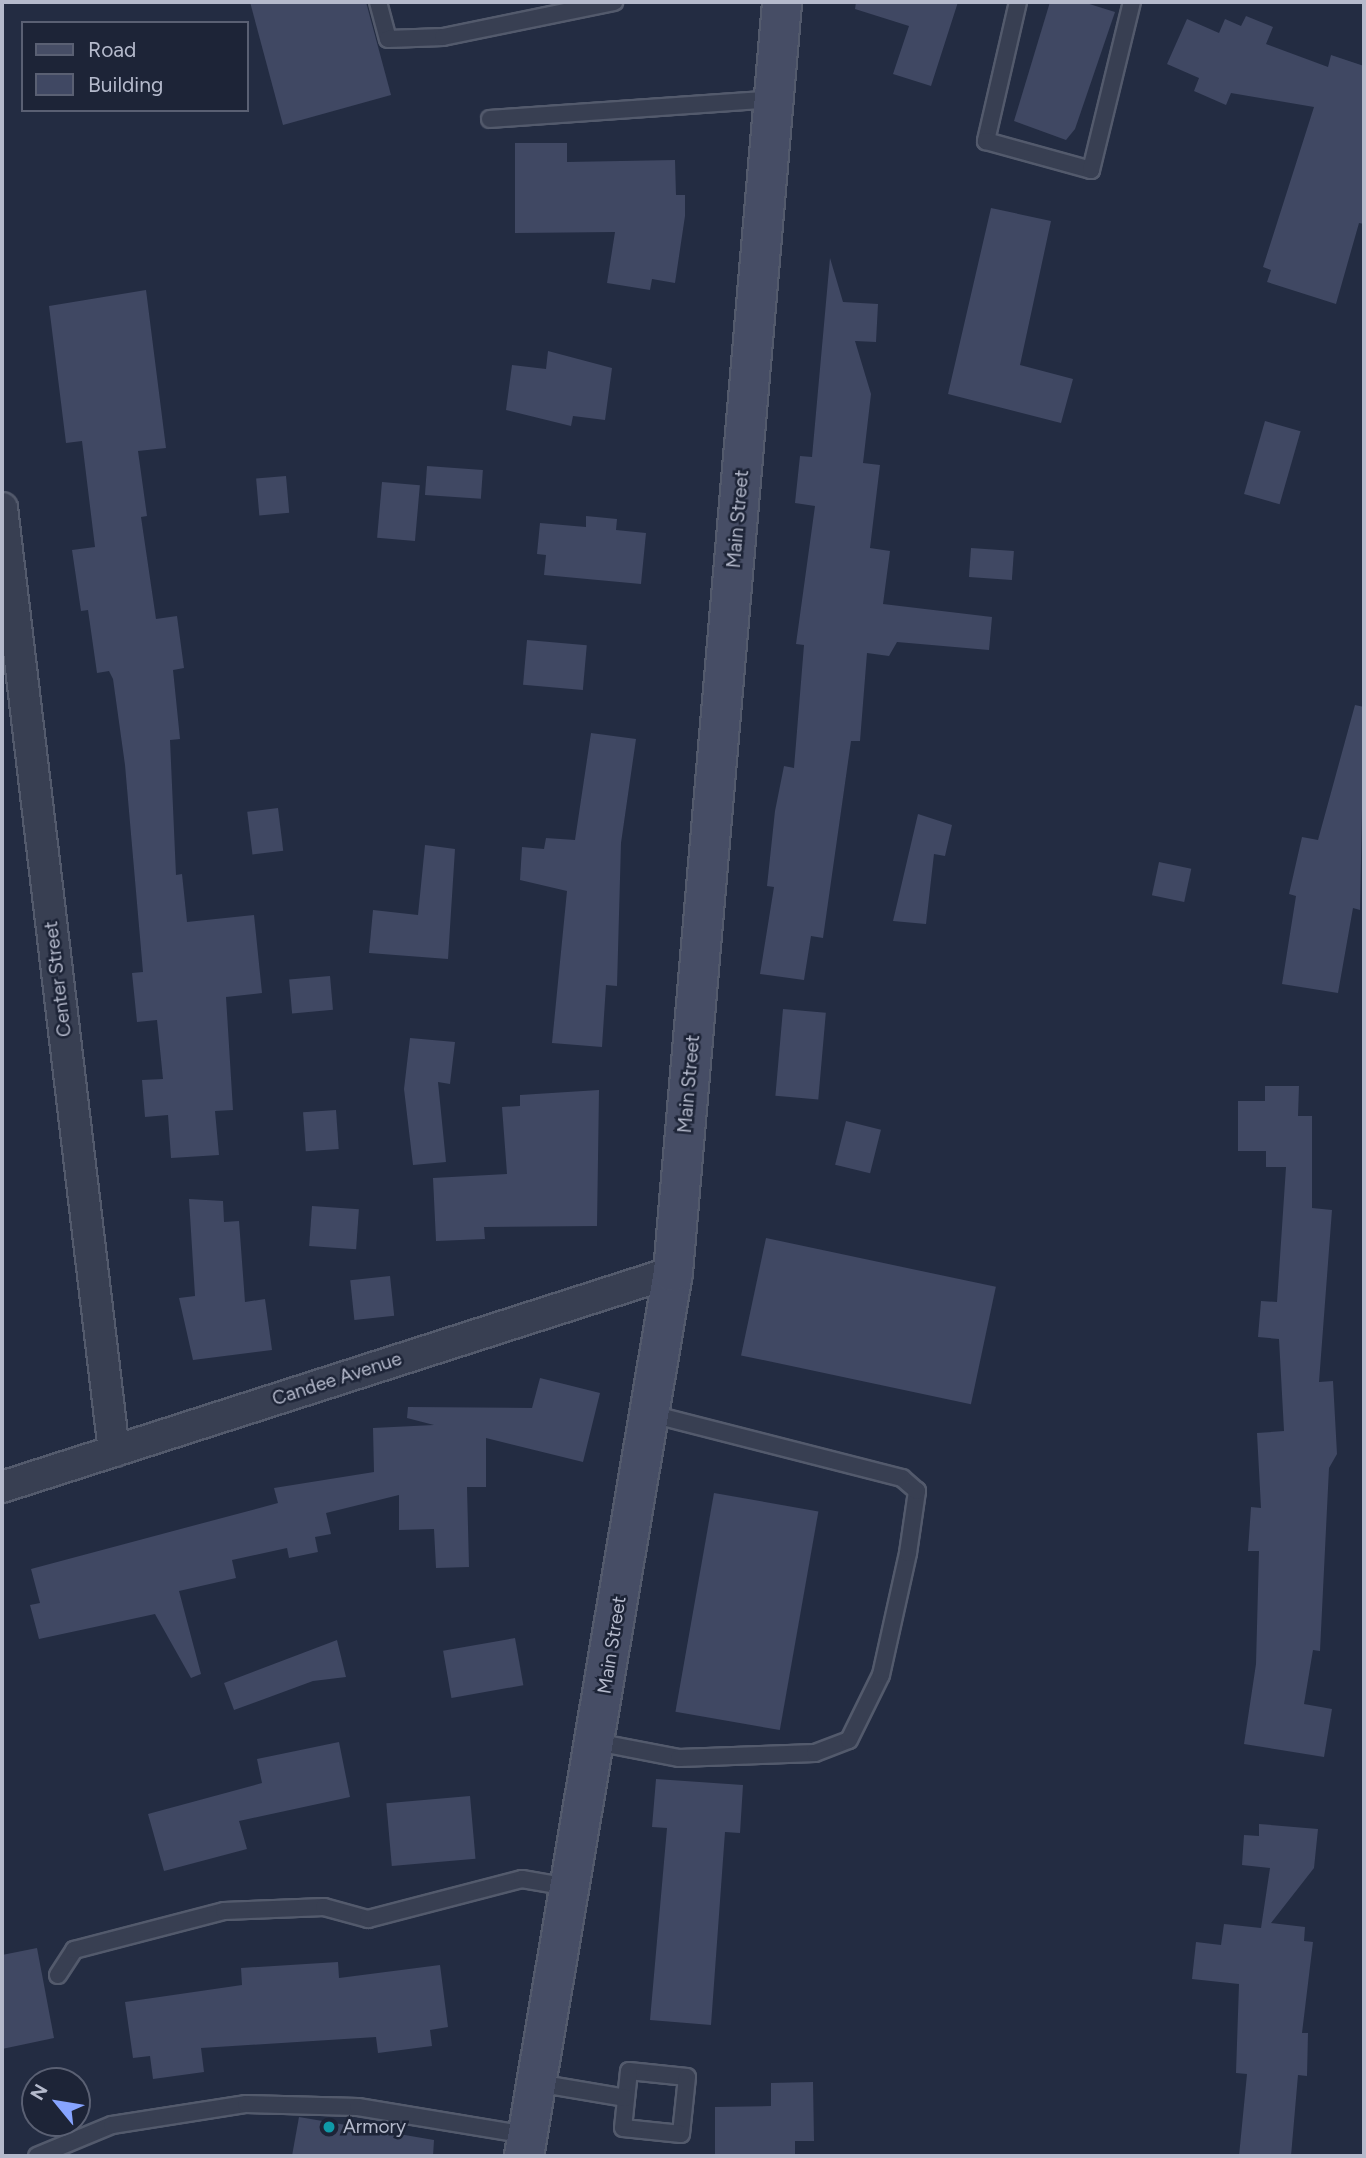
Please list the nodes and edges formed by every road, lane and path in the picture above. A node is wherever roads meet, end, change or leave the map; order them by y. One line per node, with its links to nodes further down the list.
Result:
1 (378, 2): 2 (lane)
2 (614, 2)
3 (782, 2): 6 (main road, Main Street)
4 (1018, 2): 5 (lane)
5 (1132, 2)
6 (775, 99): 7 (lane); 9 (main road, Main Street)
7 (490, 119)
8 (2, 508): 11 (street, Center Street)
9 (673, 1272): 10 (main road, Main Street); 11 (street, Candee Avenue)
10 (650, 1414): 13 (main road, Main Street); 13 (lane)
11 (114, 1451): 12 (street, Candee Avenue)
12 (2, 1487)
13 (596, 1742): 14 (main road, Main Street)
14 (571, 1888): 15 (lane); 16 (main road, Main Street)
15 (58, 1975)
16 (537, 2083): 17 (lane); 18 (main road, Main Street)
17 (626, 2098): 17 (lane)
18 (526, 2146): 19 (lane)
19 (37, 2156)

